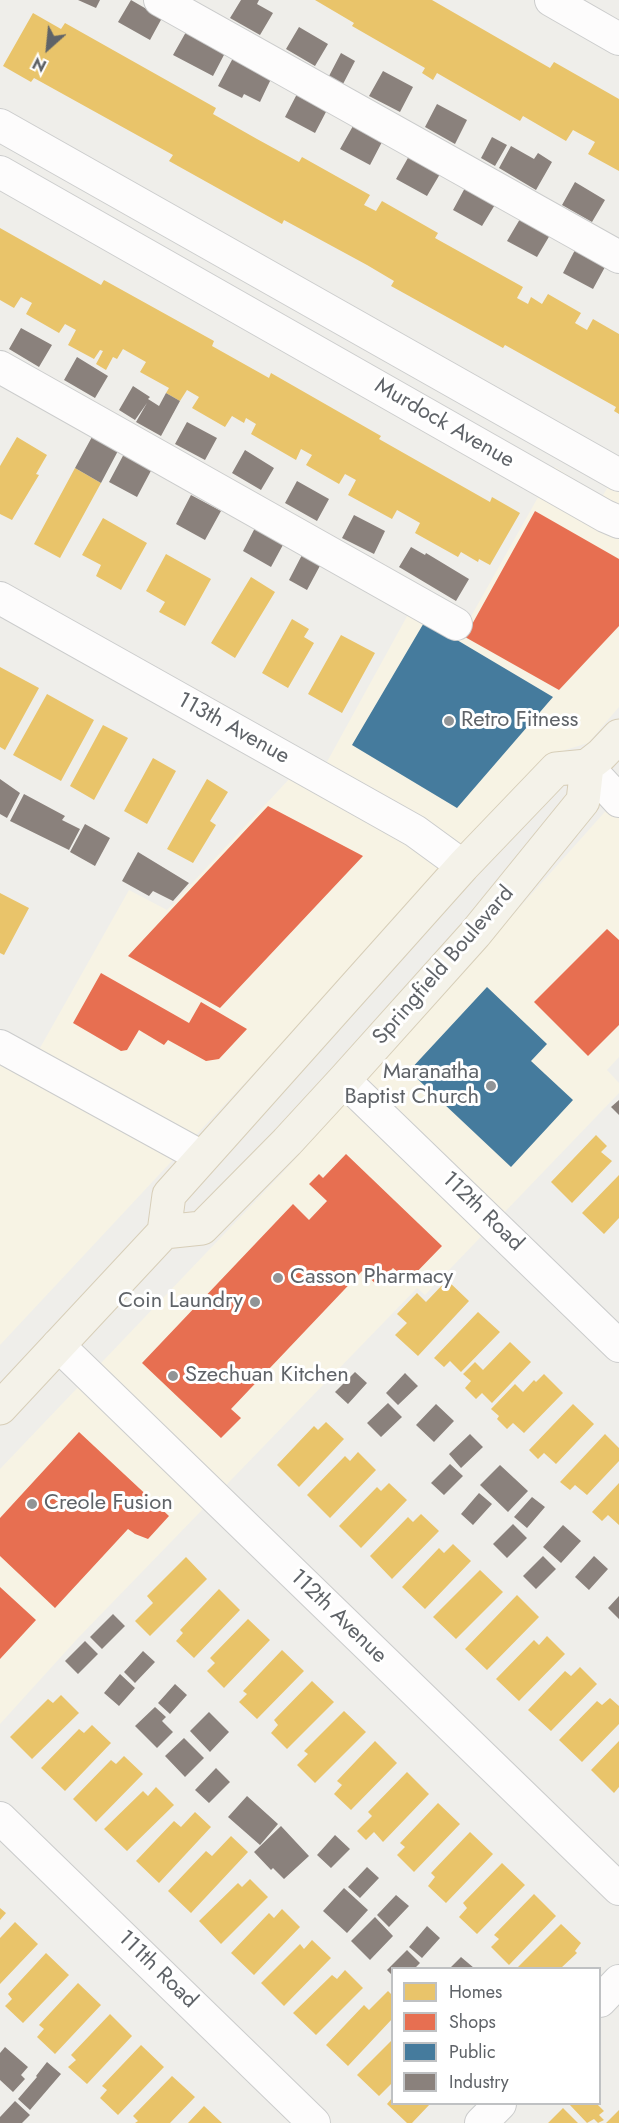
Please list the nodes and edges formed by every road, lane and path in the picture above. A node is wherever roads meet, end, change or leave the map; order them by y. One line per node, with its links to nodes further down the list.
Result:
1 (160, 0): 6 (street)
2 (551, 0): 3 (street)
3 (619, 39)
4 (0, 125): 7 (street, Murdock Avenue)
5 (0, 172): 8 (street, Murdock Avenue)
6 (619, 257)
7 (290, 289): 8 (street); 10 (street, Murdock Avenue)
8 (269, 325): 11 (street, Murdock Avenue)
9 (0, 368): 13 (street)
10 (619, 474)
11 (619, 522)
12 (0, 598): 17 (street, 113th Avenue)
13 (456, 624)
14 (619, 736): 15 (main road)
15 (587, 766): 16 (street); 17 (main road); 19 (main road, Springfield Boulevard)
16 (619, 801)
17 (463, 866): 20 (main road)
18 (0, 1046): 20 (street)
19 (344, 1080): 21 (main road, Springfield Boulevard); 23 (street, 112th Road)
20 (202, 1157): 21 (main road)
21 (164, 1232): 22 (main road)
22 (58, 1345): 24 (main road); 26 (street, 112th Avenue)
23 (619, 1346)
24 (0, 1408)
25 (0, 1818): 30 (street, 111th Road)
26 (619, 1889)
27 (619, 1981): 28 (street)
28 (601, 2000)
29 (498, 2105): 31 (street)
30 (314, 2123)
31 (481, 2123)

